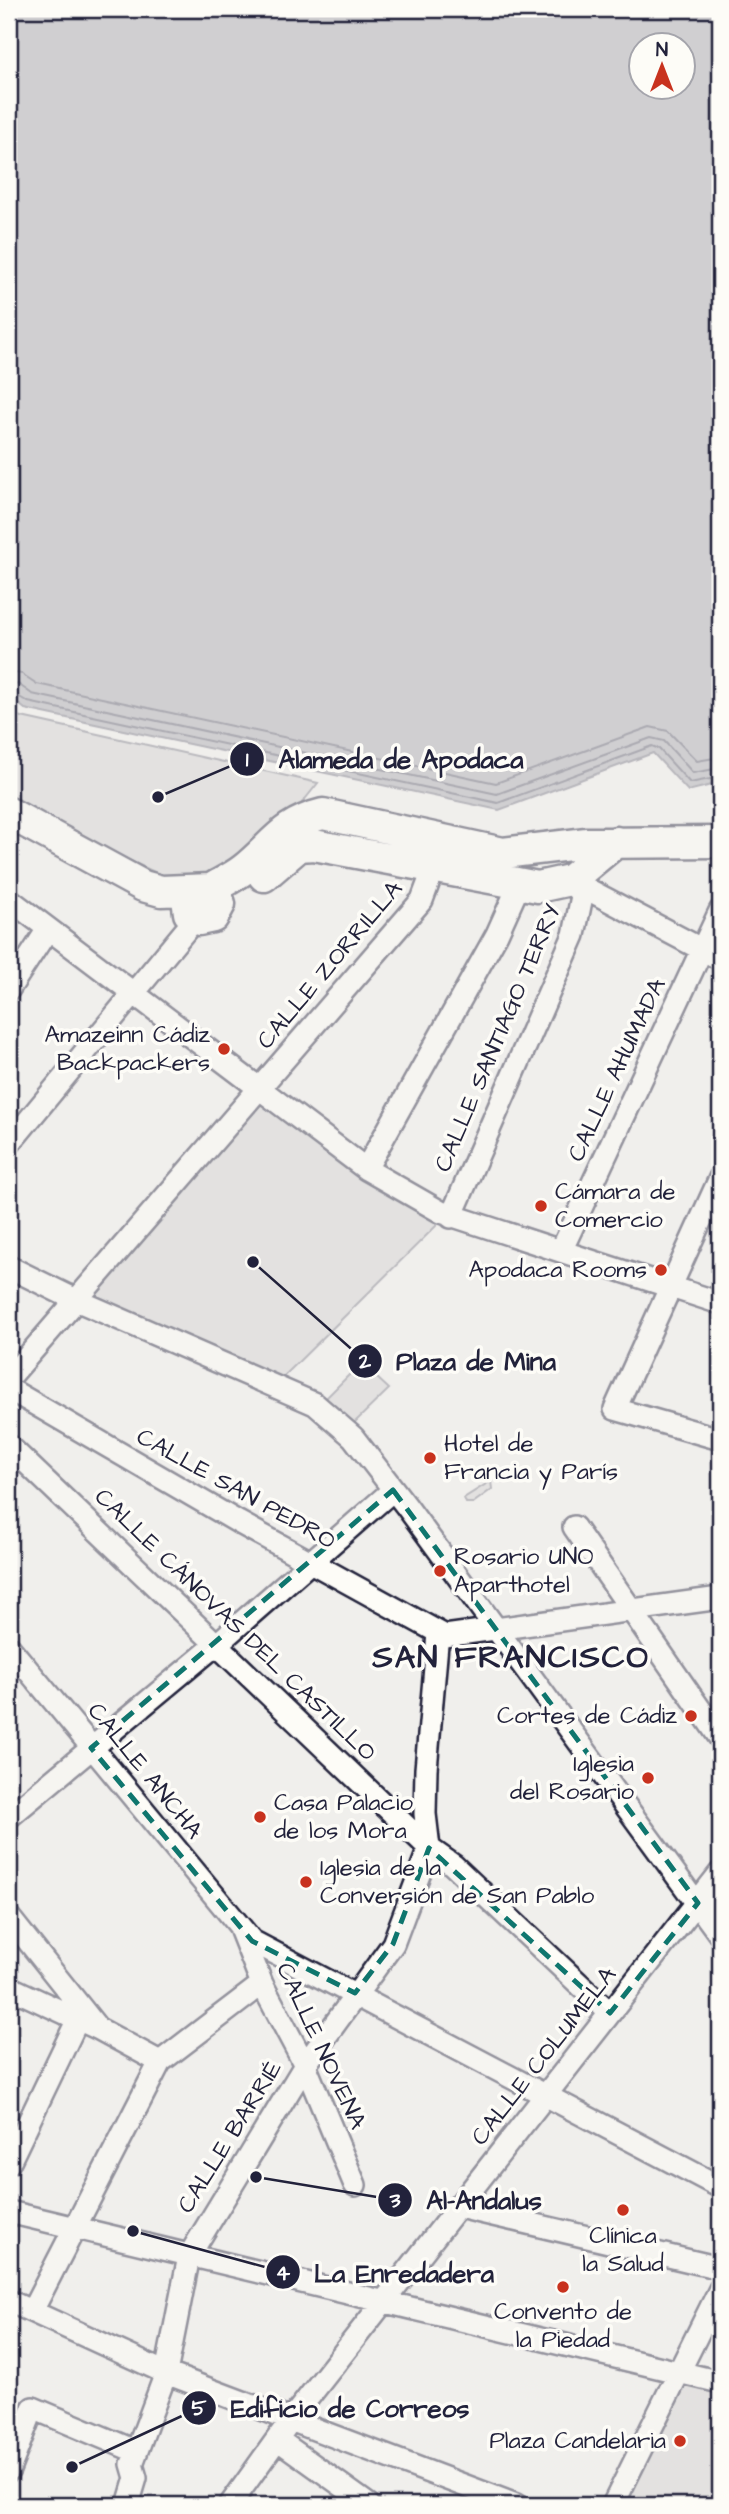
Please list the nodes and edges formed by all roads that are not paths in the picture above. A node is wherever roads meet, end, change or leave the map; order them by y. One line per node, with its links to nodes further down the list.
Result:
1 (9, 813): 8 (street)
2 (616, 842): 3 (street); 5 (street); 8 (street)
3 (720, 842)
4 (434, 868): 6 (street); 8 (street); 14 (street, CALLE ZORRILLA)
5 (570, 880): 6 (street); 11 (street); 18 (street, CALLE SANTIAGO TERRY)
6 (519, 886): 16 (street)
7 (9, 899): 10 (street)
8 (202, 903): 13 (street)
9 (720, 911): 11 (street, CALLE AHUMADA)
10 (48, 929): 12 (street); 13 (street)
11 (712, 955): 19 (street, CALLE AHUMADA)
12 (9, 989)
13 (132, 995): 14 (street); 15 (street)
14 (260, 1090): 16 (street); 22 (street, CALLE ZORRILLA)
15 (12, 1132)
16 (366, 1169): 18 (street)
17 (720, 1178): 21 (street)
18 (446, 1214): 19 (street)
19 (561, 1251): 21 (street)
20 (9, 1267): 22 (street)
21 (672, 1289): 23 (street); 26 (street)
22 (74, 1299): 24 (street, CALLE ZORRILLA); 28 (street)
23 (720, 1303)
24 (9, 1378)
25 (9, 1389): 30 (street, CALLE SAN PEDRO)
26 (720, 1439)
27 (9, 1446): 35 (street, CALLE CÁNOVAS DEL CASTILLO)
28 (393, 1490): 30 (street); 33 (street)
29 (574, 1527): 32 (street)
30 (310, 1561): 34 (street, CALLE SAN PEDRO); 35 (street)
31 (720, 1598): 32 (street)
32 (634, 1612): 33 (street); 37 (street)
33 (498, 1630): 34 (street); 42 (street)
34 (438, 1633): 40 (street)
35 (217, 1644): 38 (street); 40 (street, CALLE CÁNOVAS DEL CASTILLO)
36 (9, 1647): 38 (street, CALLE ANCHA)
37 (720, 1738)
38 (91, 1748): 39 (street); 44 (street, CALLE ANCHA)
39 (9, 1817)
40 (429, 1848): 48 (street, CALLE BARRIÉ); 51 (street, CALLE CÁNOVAS DEL CASTILLO)
41 (720, 1873): 42 (street, CALLE COLUMELA)
42 (698, 1903): 45 (street); 51 (street, CALLE COLUMELA)
43 (9, 1917): 47 (street)
44 (240, 1928): 46 (street, CALLE NOVENA); 48 (street)
45 (720, 1935)
46 (262, 1984): 54 (street); 55 (street, CALLE NOVENA)
47 (67, 1989): 50 (street); 53 (street)
48 (355, 1993): 55 (street, CALLE BARRIÉ); 56 (street)
49 (11, 1994): 50 (street)
50 (53, 2009): 52 (street)
51 (610, 2013): 56 (street, CALLE COLUMELA)
52 (78, 2019): 53 (street); 57 (street)
53 (99, 2029): 54 (street)
54 (160, 2062): 62 (street)
55 (305, 2064): 58 (street, CALLE NOVENA); 63 (street, CALLE BARRIÉ)
56 (547, 2096): 59 (street); 60 (street, CALLE COLUMELA)
57 (9, 2163)
58 (355, 2185)
59 (720, 2187)
60 (459, 2207): 64 (street); 67 (street, CALLE COLUMELA)
61 (9, 2213): 62 (street)
62 (74, 2228): 63 (street); 68 (street)
63 (189, 2256): 67 (street); 69 (street, CALLE BARRIÉ)
64 (720, 2268)
65 (720, 2289): 70 (street)
66 (9, 2301): 68 (street)
67 (387, 2302): 70 (street); 72 (street, CALLE COLUMELA)
68 (32, 2311): 69 (street)
69 (166, 2373): 72 (street); 74 (street, CALLE BARRIÉ)
70 (681, 2373): 71 (street); 80 (street)
71 (720, 2382)
72 (290, 2421): 73 (street, CALLE COLUMELA); 79 (street)
73 (277, 2439): 77 (street, CALLE COLUMELA); 78 (street)
74 (135, 2451): 75 (street); 76 (street, CALLE BARRIÉ)
75 (9, 2470)
76 (128, 2505)
77 (230, 2505)
78 (369, 2505)
79 (516, 2505)
80 (613, 2505)

